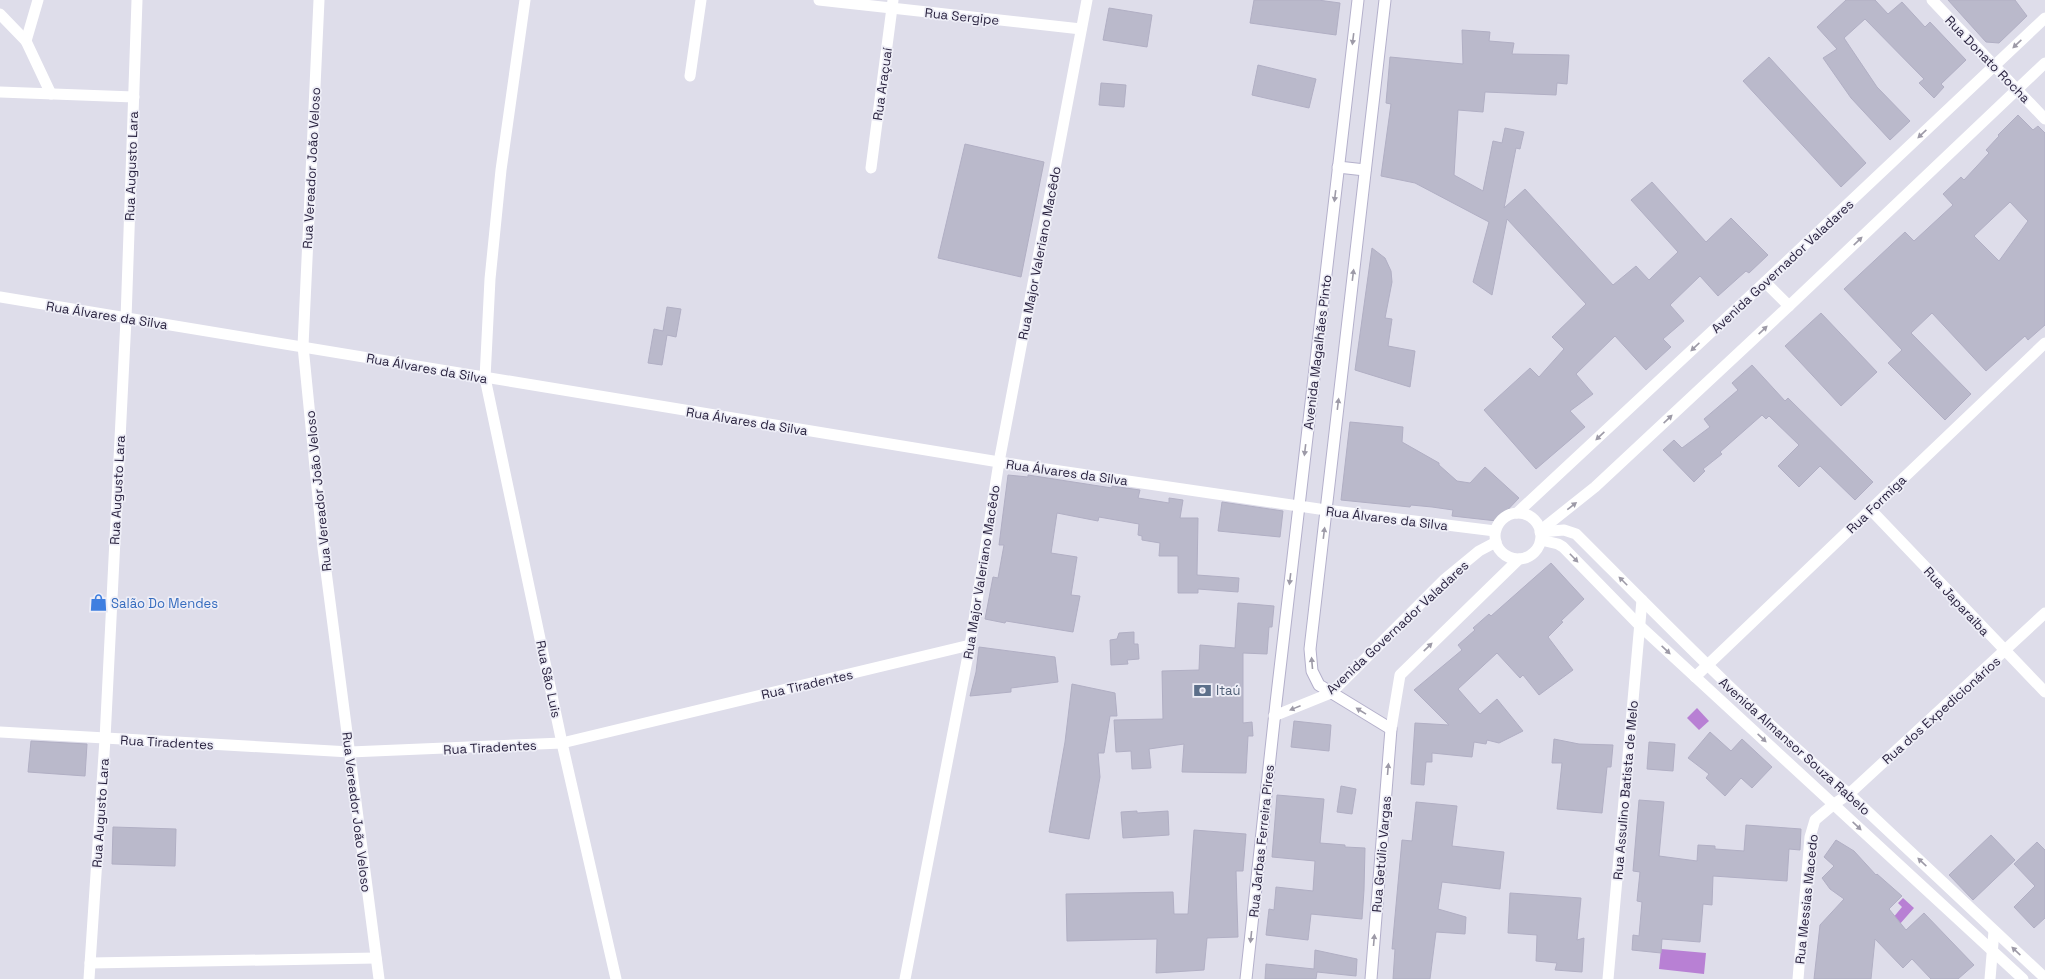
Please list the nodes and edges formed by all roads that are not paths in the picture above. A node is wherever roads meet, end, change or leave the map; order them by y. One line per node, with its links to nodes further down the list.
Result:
1 (38, 0): 15 (street)
2 (137, 0): 22 (street, Rua Augusto Lara)
3 (319, 0): 32 (street, Rua Vereador João Veloso)
4 (525, 0): 33 (street, Rua São Luis)
5 (701, 0): 18 (street)
6 (819, 0): 11 (street, Rua Sergipe)
7 (1086, 0): 14 (street, Rua Major Valeriano Macêdo)
8 (1358, 0): 24 (street, Avenida Magalhães Pinto, one-way to 24)
9 (1384, 0): 26 (street, Avenida Magalhães Pinto)
10 (1932, 0): 17 (street, Rua Donato Rocha)
11 (893, 4): 14 (street, Rua Sergipe); 25 (street, Rua Araçuaí)
12 (0, 14): 15 (street)
13 (2045, 18): 17 (street, Avenida Governador Valadares, one-way to 17)
14 (1081, 29): 34 (street, Rua Major Valeriano Macêdo)
15 (26, 41): 21 (street)
16 (2045, 63): 19 (street)
17 (1994, 66): 19 (street, Rua Donato Rocha); 27 (street, Avenida Governador Valadares, one-way to 27)
18 (690, 76)
19 (2017, 89): 23 (street, Rua Donato Rocha); 29 (street, one-way to 19)
20 (0, 92): 21 (street)
21 (51, 94): 22 (street)
22 (134, 97): 30 (street, Rua Augusto Lara)
23 (2045, 119)
24 (1338, 167): 26 (street); 35 (street, Avenida Magalhães Pinto, one-way to 35)
25 (870, 168)
26 (1365, 170): 37 (street, Avenida Magalhães Pinto, one-way to 26)
27 (1765, 282): 29 (street); 38 (street, Avenida Governador Valadares, one-way to 38)
28 (0, 297): 30 (street, Rua Álvares da Silva)
29 (1789, 306): 39 (street, one-way to 29)
30 (126, 319): 32 (street, Rua Álvares da Silva); 55 (street, Rua Augusto Lara)
31 (2045, 343): 36 (street, Rua Formiga)
32 (303, 346): 33 (street, Rua Álvares da Silva); 57 (street, Rua Vereador João Veloso)
33 (485, 378): 34 (street, Rua Álvares da Silva); 56 (street, Rua São Luis)
34 (999, 462): 35 (street, Rua Álvares da Silva); 45 (street, Rua Major Valeriano Macêdo)
35 (1298, 506): 37 (street, Rua Álvares da Silva); 51 (street, Avenida Magalhães Pinto, one-way to 51)
36 (1870, 509): 46 (street, Rua Japaraiba); 47 (street, Rua Formiga)
37 (1326, 510): 40 (street, Rua Álvares da Silva); 50 (street, Avenida Magalhães Pinto, one-way to 37)
38 (1517, 513): 39 (street); 40 (street)
39 (1541, 534): 41 (street); 42 (street, Avenida Almansor Souza Rabelo, one-way to 39); 44 (street, Avenida Almansor Souza Rabelo, one-way to 44)
40 (1496, 537): 41 (street); 50 (street, Avenida Governador Valadares)
41 (1519, 559): 53 (street, Rua Getúlio Vargas, one-way to 41)
42 (1642, 600): 44 (street, Rua Assulino Batista de Melo); 47 (street, Avenida Almansor Souza Rabelo)
43 (2045, 613): 46 (street, Rua dos Expedicionários)
44 (1640, 626): 48 (street, Avenida Almansor Souza Rabelo, one-way to 48); 71 (street, Rua Assulino Batista de Melo)
45 (970, 645): 56 (street, Rua Tiradentes); 68 (street, Rua Major Valeriano Macêdo)
46 (2005, 651): 49 (street, Rua Japaraiba); 58 (street, Rua dos Expedicionários)
47 (1707, 665): 48 (street, Rua Formiga); 58 (street, Avenida Almansor Souza Rabelo)
48 (1695, 676): 59 (street, Avenida Almansor Souza Rabelo, one-way to 59)
49 (2045, 692)
50 (1332, 693): 52 (street, Avenida Governador Valadares, one-way to 52); 53 (street, one-way to 50)
51 (1276, 703): 52 (street, Rua Jarbas Ferreira Pires)
52 (1274, 716): 69 (street, Rua Jarbas Ferreira Pires, one-way to 69)
53 (1391, 730): 70 (street, Rua Getúlio Vargas, one-way to 53)
54 (0, 732): 55 (street, Rua Tiradentes)
55 (105, 739): 57 (street, Rua Tiradentes); 63 (street, Rua Augusto Lara)
56 (562, 743): 57 (street, Rua Tiradentes); 67 (street, Rua São Luis)
57 (350, 752): 62 (street, Rua Vereador João Veloso)
58 (1849, 794): 59 (street, Rua dos Expedicionários); 60 (street, Avenida Almansor Souza Rabelo, one-way to 58)
59 (1834, 804): 61 (street, Avenida Almansor Souza Rabelo, one-way to 61); 72 (street, Rua Messias Macedo)
60 (1994, 931): 61 (street); 64 (street, Avenida Almansor Souza Rabelo, one-way to 60)
61 (1992, 951): 73 (street); 74 (street, Avenida Almansor Souza Rabelo)
62 (376, 958): 63 (street); 66 (street, Rua Vereador João Veloso)
63 (90, 963): 65 (street, Rua Augusto Lara)
64 (2045, 978)
65 (89, 979)
66 (379, 979)
67 (616, 979)
68 (905, 979)
69 (1246, 979)
70 (1371, 979)
71 (1608, 979)
72 (1798, 979)
73 (1990, 979)
74 (2023, 979)

